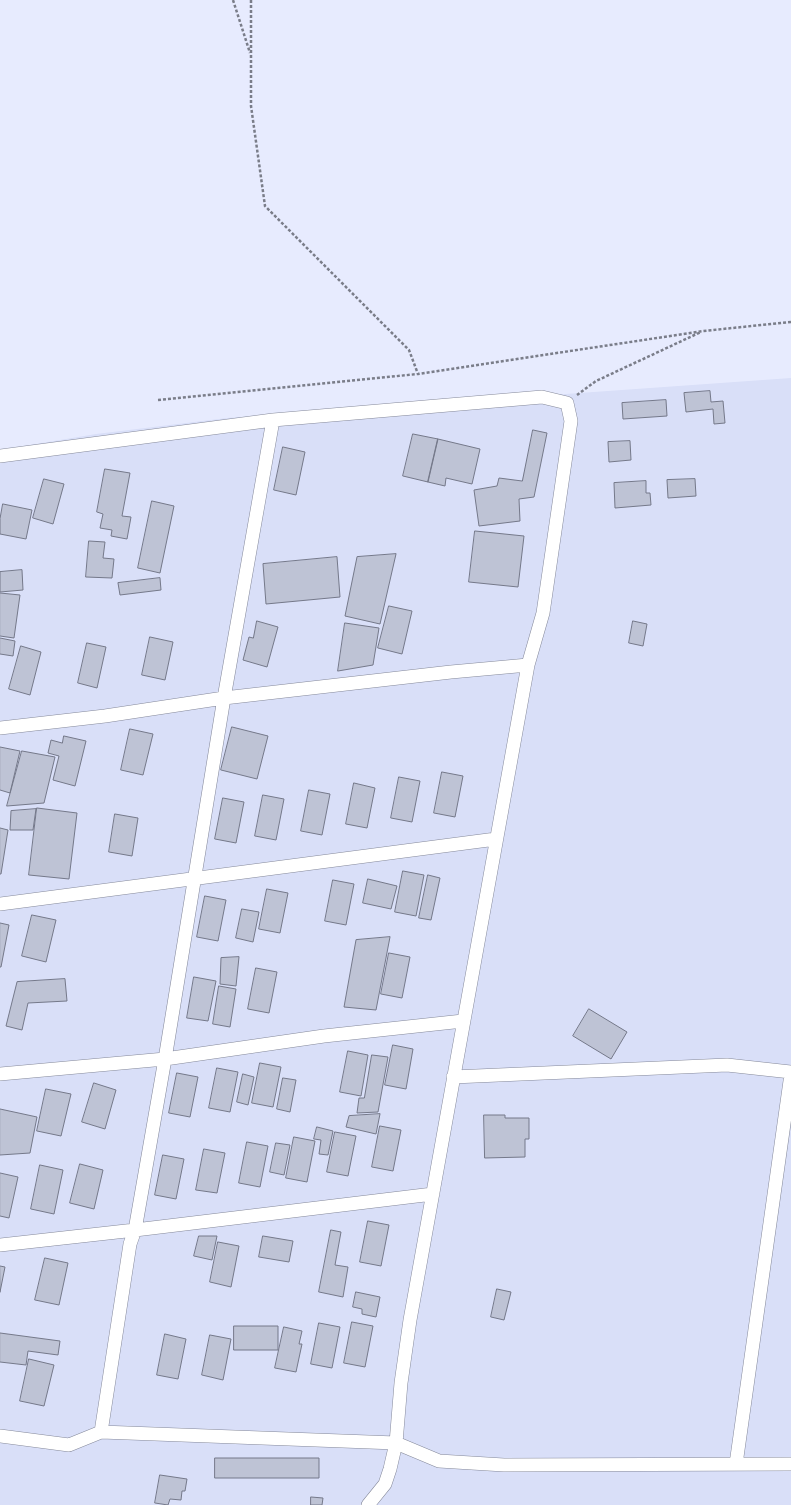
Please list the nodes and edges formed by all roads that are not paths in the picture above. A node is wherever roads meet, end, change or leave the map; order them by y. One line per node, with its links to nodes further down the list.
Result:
1 (273, 420): 2 (street); 3 (street); 4 (street)
2 (0, 456)
3 (528, 665): 4 (street); 6 (street)
4 (224, 698): 5 (street); 7 (street)
5 (0, 728)
6 (496, 839): 7 (street); 9 (street)
7 (195, 878): 8 (street); 10 (street)
8 (0, 904)
9 (463, 1021): 10 (street); 13 (street)
10 (165, 1059): 12 (street); 15 (street)
11 (791, 1073): 13 (street); 20 (street)
12 (0, 1074)
13 (453, 1077): 14 (street)
14 (433, 1194): 15 (street); 19 (street)
15 (135, 1230): 16 (street); 17 (street)
16 (0, 1245)
17 (101, 1432): 18 (street); 19 (street)
18 (0, 1436)
19 (396, 1443): 20 (street); 22 (street)
20 (736, 1464): 21 (street)
21 (791, 1464)
22 (368, 1505)

